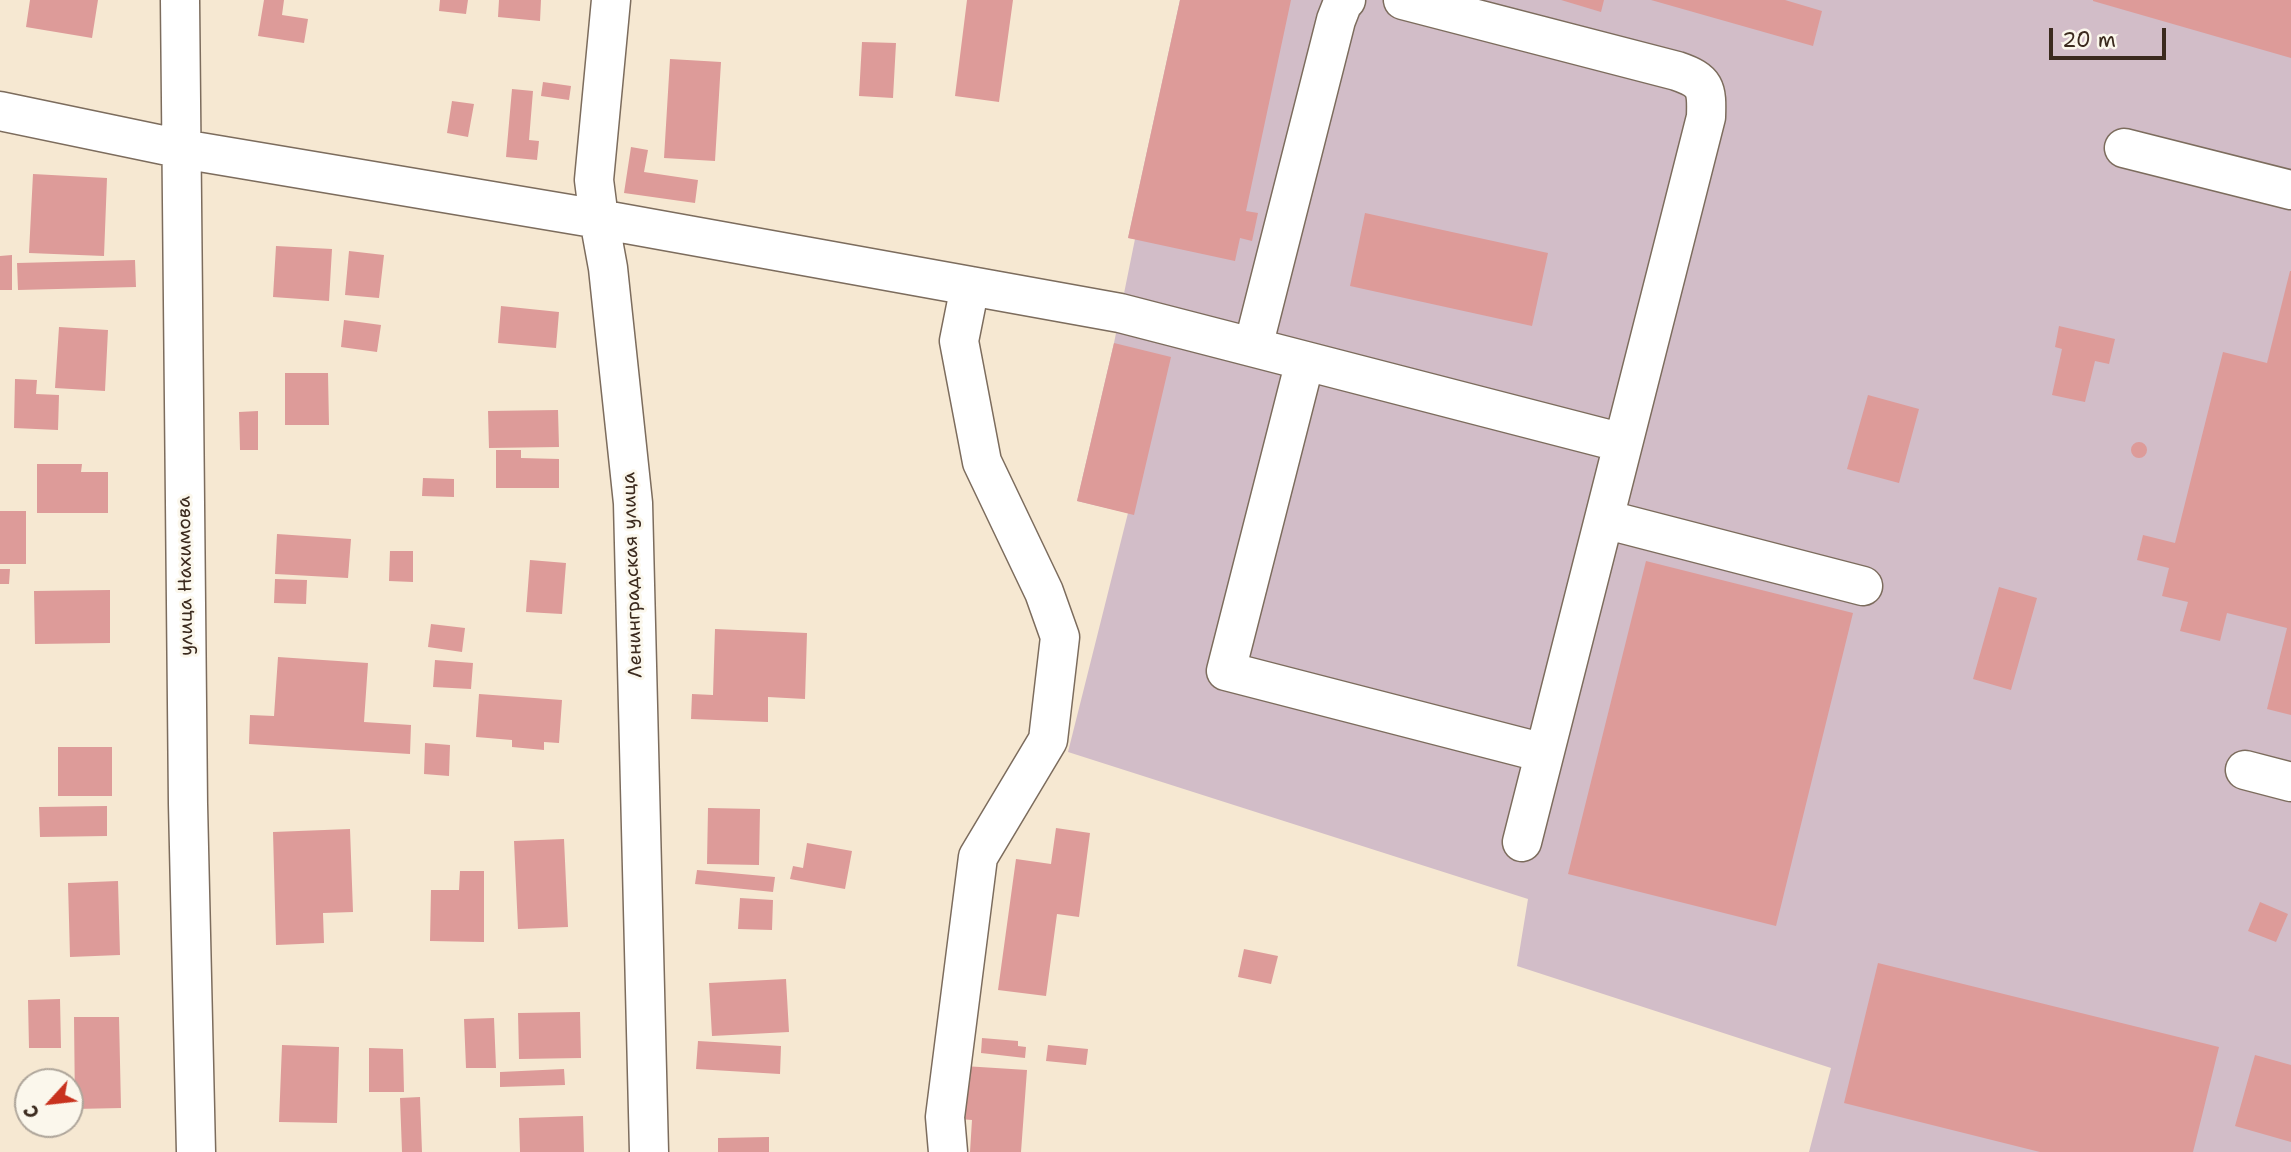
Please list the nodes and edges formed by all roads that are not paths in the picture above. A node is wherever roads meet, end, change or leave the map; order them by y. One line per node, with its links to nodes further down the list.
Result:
1 (180, 0): 7 (street, улица Нахимова)
2 (611, 0): 9 (street, Ленинградская улица)
3 (1346, 0): 11 (street)
4 (1403, 0): 13 (street)
5 (0, 111): 7 (street)
6 (2124, 148): 8 (street)
7 (182, 149): 9 (street); 20 (street, улица Нахимова)
8 (2291, 190)
9 (599, 219): 10 (street); 21 (street, Ленинградская улица)
10 (970, 286): 11 (street); 22 (street)
11 (1253, 347): 12 (street)
12 (1305, 361): 13 (street); 16 (street)
13 (1623, 443): 14 (street)
14 (1604, 519): 15 (street); 16 (street)
15 (1863, 586)
16 (1545, 753): 19 (street)
17 (2245, 770): 18 (street)
18 (2291, 782)
19 (1521, 842)
20 (196, 1152)
21 (649, 1152)
22 (948, 1152)

